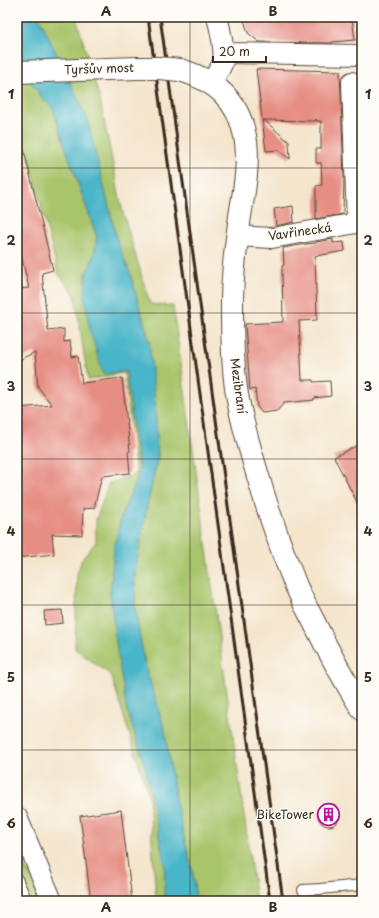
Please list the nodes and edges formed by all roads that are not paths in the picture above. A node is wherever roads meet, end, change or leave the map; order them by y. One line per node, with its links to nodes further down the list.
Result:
1 (217, 17): 2 (street)
2 (224, 53): 3 (street); 6 (street)
3 (362, 55)
4 (180, 70): 5 (main road, Tyršův most, bridge); 6 (main road, Mezibraní)
5 (17, 72)
6 (210, 82): 9 (main road, Mezibraní)
7 (352, 82): 8 (street)
8 (359, 223): 9 (street, Vavřinecká)
9 (237, 236): 10 (main road, Mezibraní)
10 (362, 709)
11 (17, 817): 16 (street)
12 (17, 879): 15 (lane)
13 (362, 885): 14 (lane)
14 (303, 890)
15 (27, 901)
16 (52, 901)

